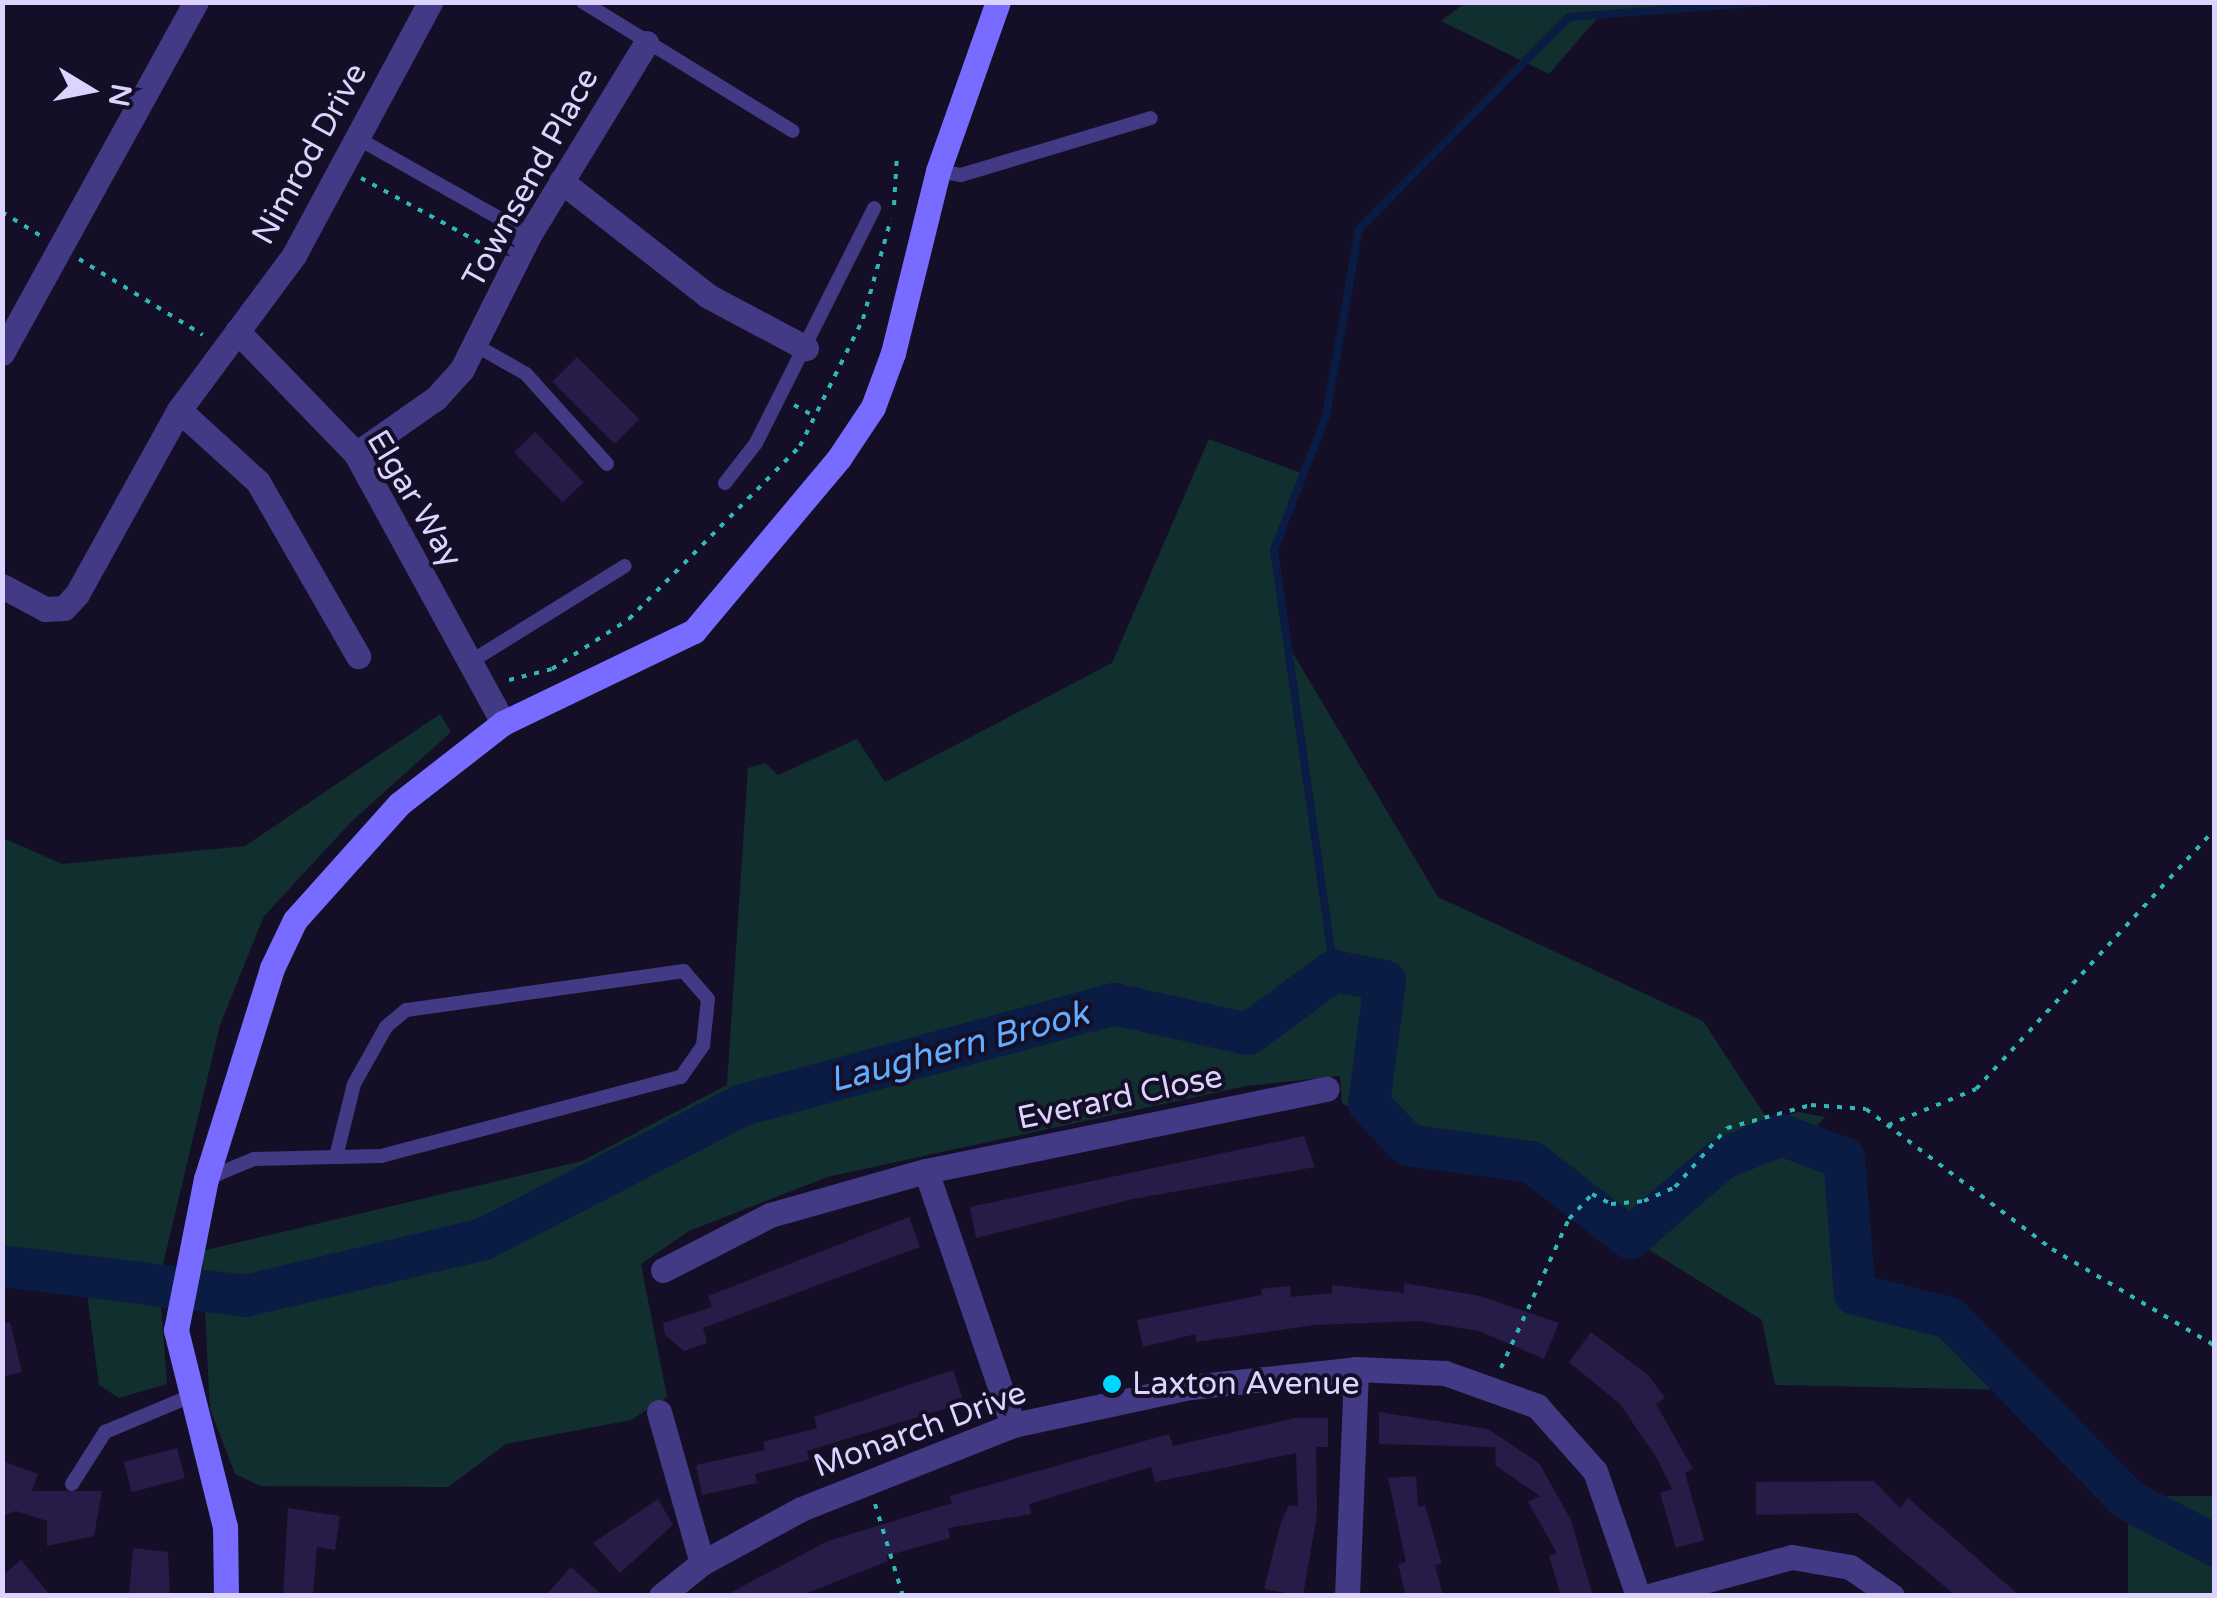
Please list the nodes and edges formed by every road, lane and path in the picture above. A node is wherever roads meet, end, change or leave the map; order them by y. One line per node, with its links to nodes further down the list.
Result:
1 (196, 2): 15 (street)
2 (430, 2): 8 (street, Nimrod Drive)
3 (582, 2): 5 (lane)
4 (998, 2): 10 (main road)
5 (646, 43): 7 (lane); 11 (street, Townsend Place)
6 (1151, 118): 10 (lane)
7 (793, 131)
8 (357, 138): 9 (street, Nimrod Drive); 14 (lane)
9 (342, 167): 16 (path); 17 (street, Nimrod Drive)
10 (938, 171): 31 (main road)
11 (562, 181): 14 (street, Townsend Place); 19 (street)
12 (874, 208): 19 (lane)
13 (2, 212): 15 (path)
14 (528, 235): 16 (street, Townsend Place)
15 (62, 248): 17 (path); 20 (street)
16 (514, 262): 18 (street, Townsend Place)
17 (230, 339): 22 (street, Nimrod Drive); 24 (street, Elgar Way)
18 (477, 346): 24 (street, Townsend Place); 25 (lane)
19 (806, 348): 21 (lane)
20 (2, 353)
21 (780, 398): 23 (path); 26 (lane)
22 (179, 410): 28 (street, Nimrod Drive); 29 (street)
23 (816, 417)
24 (356, 454): 30 (street, Elgar Way)
25 (607, 464)
26 (725, 483)
27 (625, 566): 30 (lane)
28 (2, 586)
29 (358, 656)
30 (470, 662): 31 (street, Elgar Way)
31 (502, 723): 37 (main road)
32 (2214, 830): 34 (path)
33 (1327, 1090): 36 (street, Everard Close)
34 (1888, 1125): 39 (path); 41 (path)
35 (336, 1157): 35 (lane); 37 (lane)
36 (926, 1171): 38 (street, Everard Close); 44 (street)
37 (206, 1179): 42 (main road)
38 (664, 1270)
39 (2214, 1345)
40 (1356, 1370): 41 (street, Monarch Drive); 44 (street, Monarch Drive); 51 (street)
41 (1493, 1386): 52 (street, Monarch Drive)
42 (192, 1395): 46 (lane); 48 (main road)
43 (660, 1412): 47 (street)
44 (1013, 1425): 45 (street, Monarch Drive)
45 (868, 1480): 47 (street, Monarch Drive); 50 (path)
46 (72, 1484)
47 (702, 1563): 49 (street, Monarch Drive)
48 (226, 1596)
49 (661, 1596)
50 (904, 1596)
51 (1347, 1596)
52 (1638, 1596)
53 (1649, 1596): 54 (street)
54 (1892, 1596)

